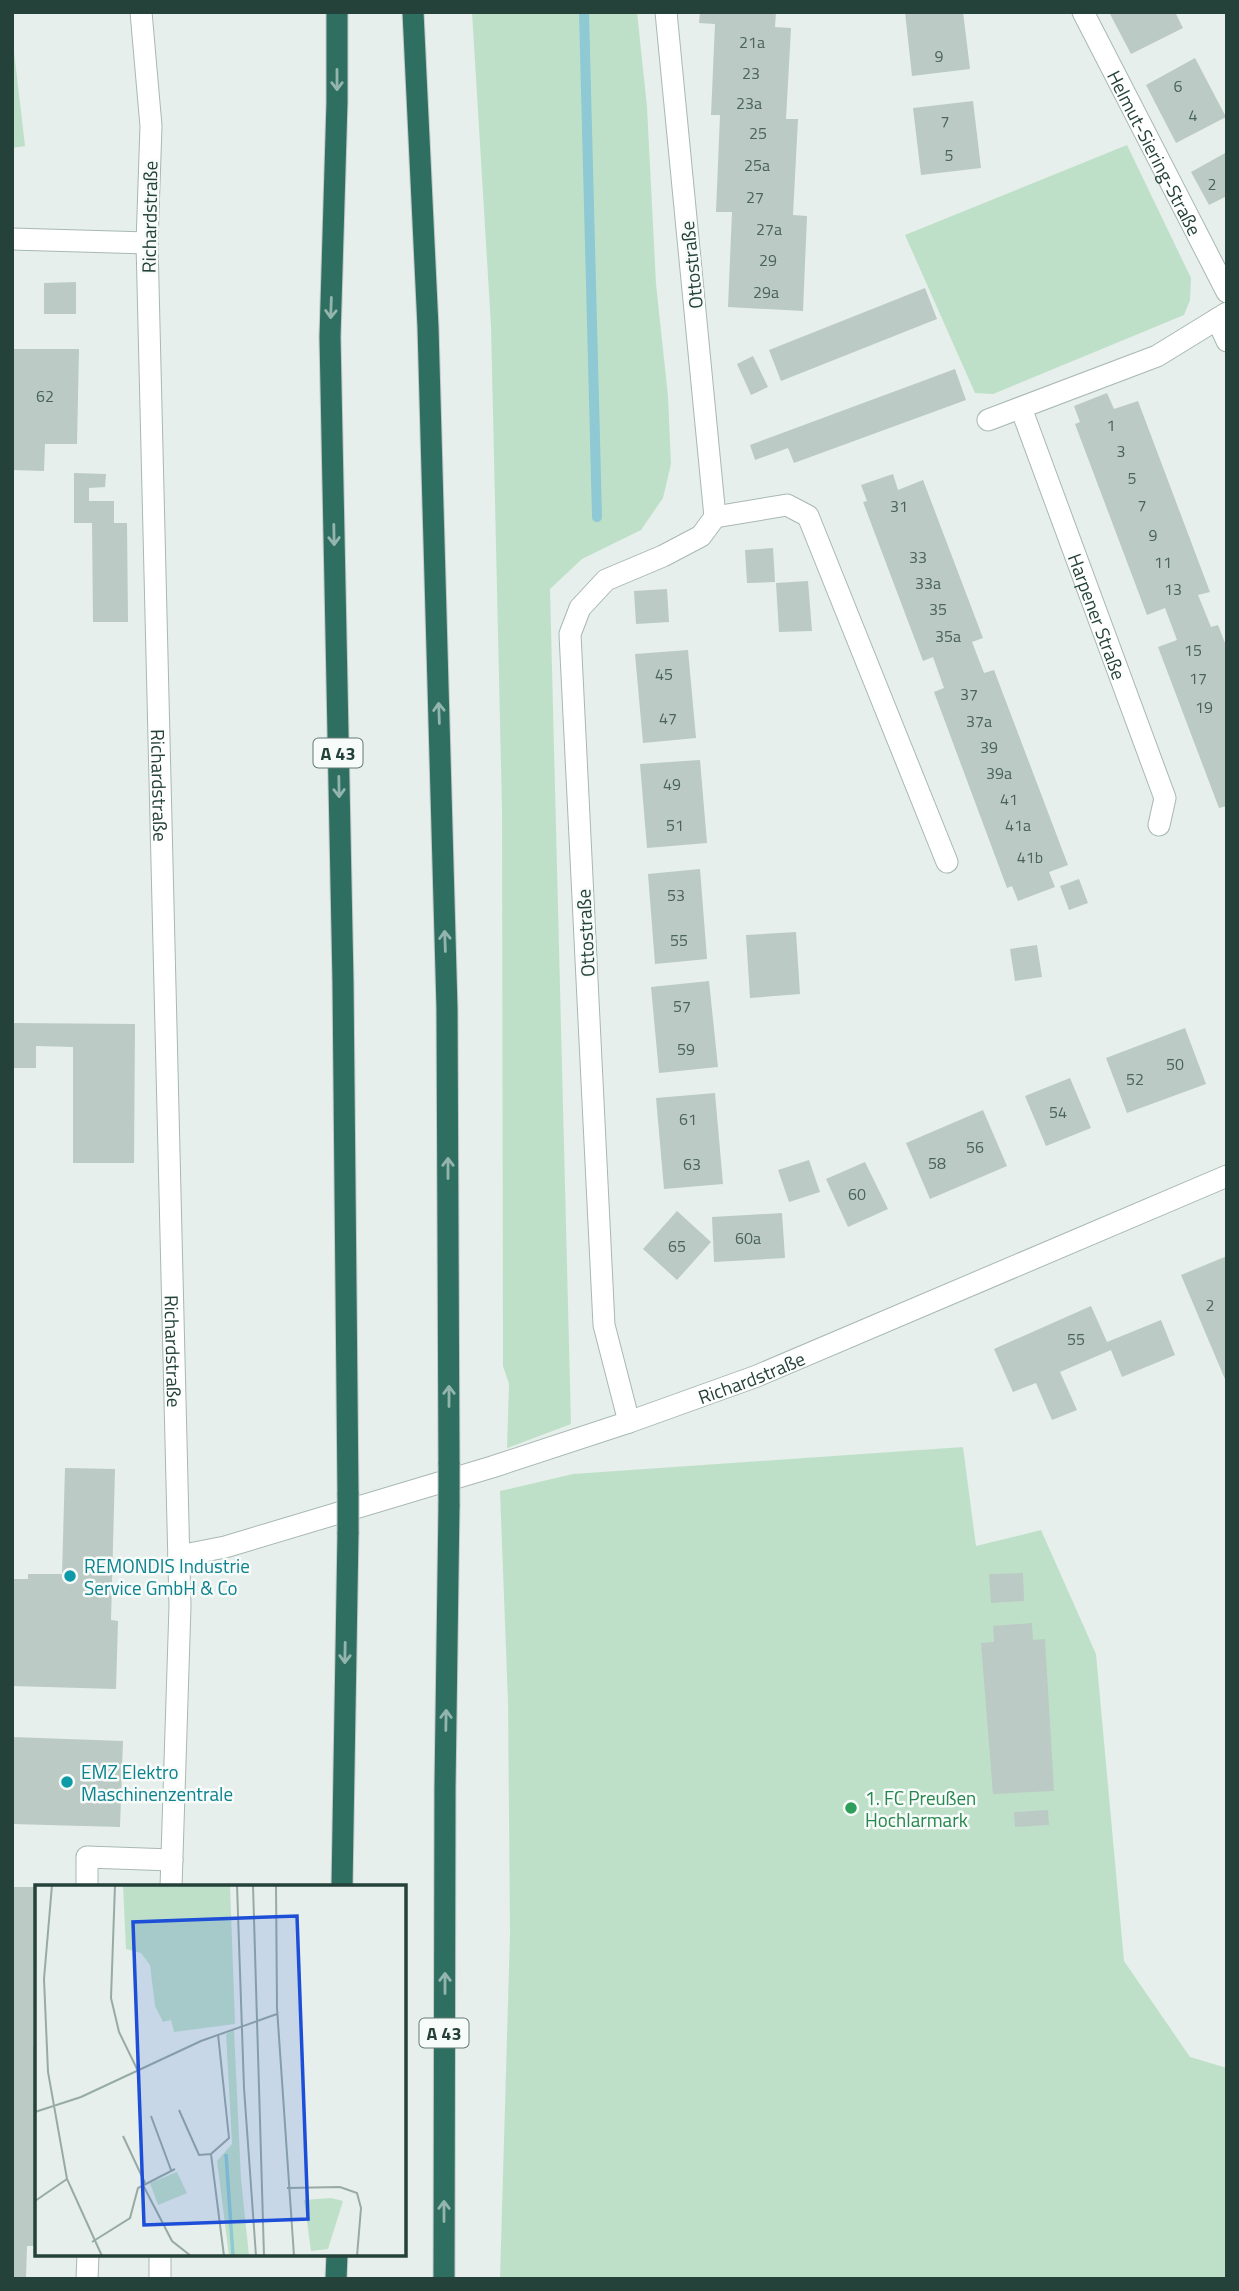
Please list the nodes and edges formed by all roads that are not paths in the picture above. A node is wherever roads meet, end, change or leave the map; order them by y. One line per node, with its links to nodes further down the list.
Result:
1 (141, 12): 7 (street, Richardstraße)
2 (337, 12): 22 (highway, A 43, one-way to 22, bridge)
3 (413, 12): 29 (highway, A 43, one-way to 3, bridge)
4 (667, 12): 13 (street, Ottostraße)
5 (1083, 12): 8 (street, Helmut-Siering-Straße)
6 (12, 239): 7 (street)
7 (147, 243): 18 (street, Richardstraße)
8 (1227, 292)
9 (1222, 316): 10 (street); 11 (street)
10 (1227, 341)
11 (1021, 408): 12 (street); 14 (street, Harpener Straße)
12 (988, 420)
13 (715, 517): 15 (street); 17 (street, Ottostraße)
14 (1159, 825)
15 (947, 862)
16 (1227, 1176): 17 (street, Richardstraße)
17 (629, 1422): 18 (street, Richardstraße)
18 (179, 1556): 19 (street, Richardstraße)
19 (172, 1860): 20 (street); 21 (street, Richardstraße)
20 (87, 1885)
21 (171, 1885)
22 (342, 1885)
23 (88, 2256): 26 (street)
24 (160, 2256): 27 (street)
25 (337, 2256): 28 (highway)
26 (86, 2279)
27 (160, 2279)
28 (336, 2279)
29 (444, 2279)

